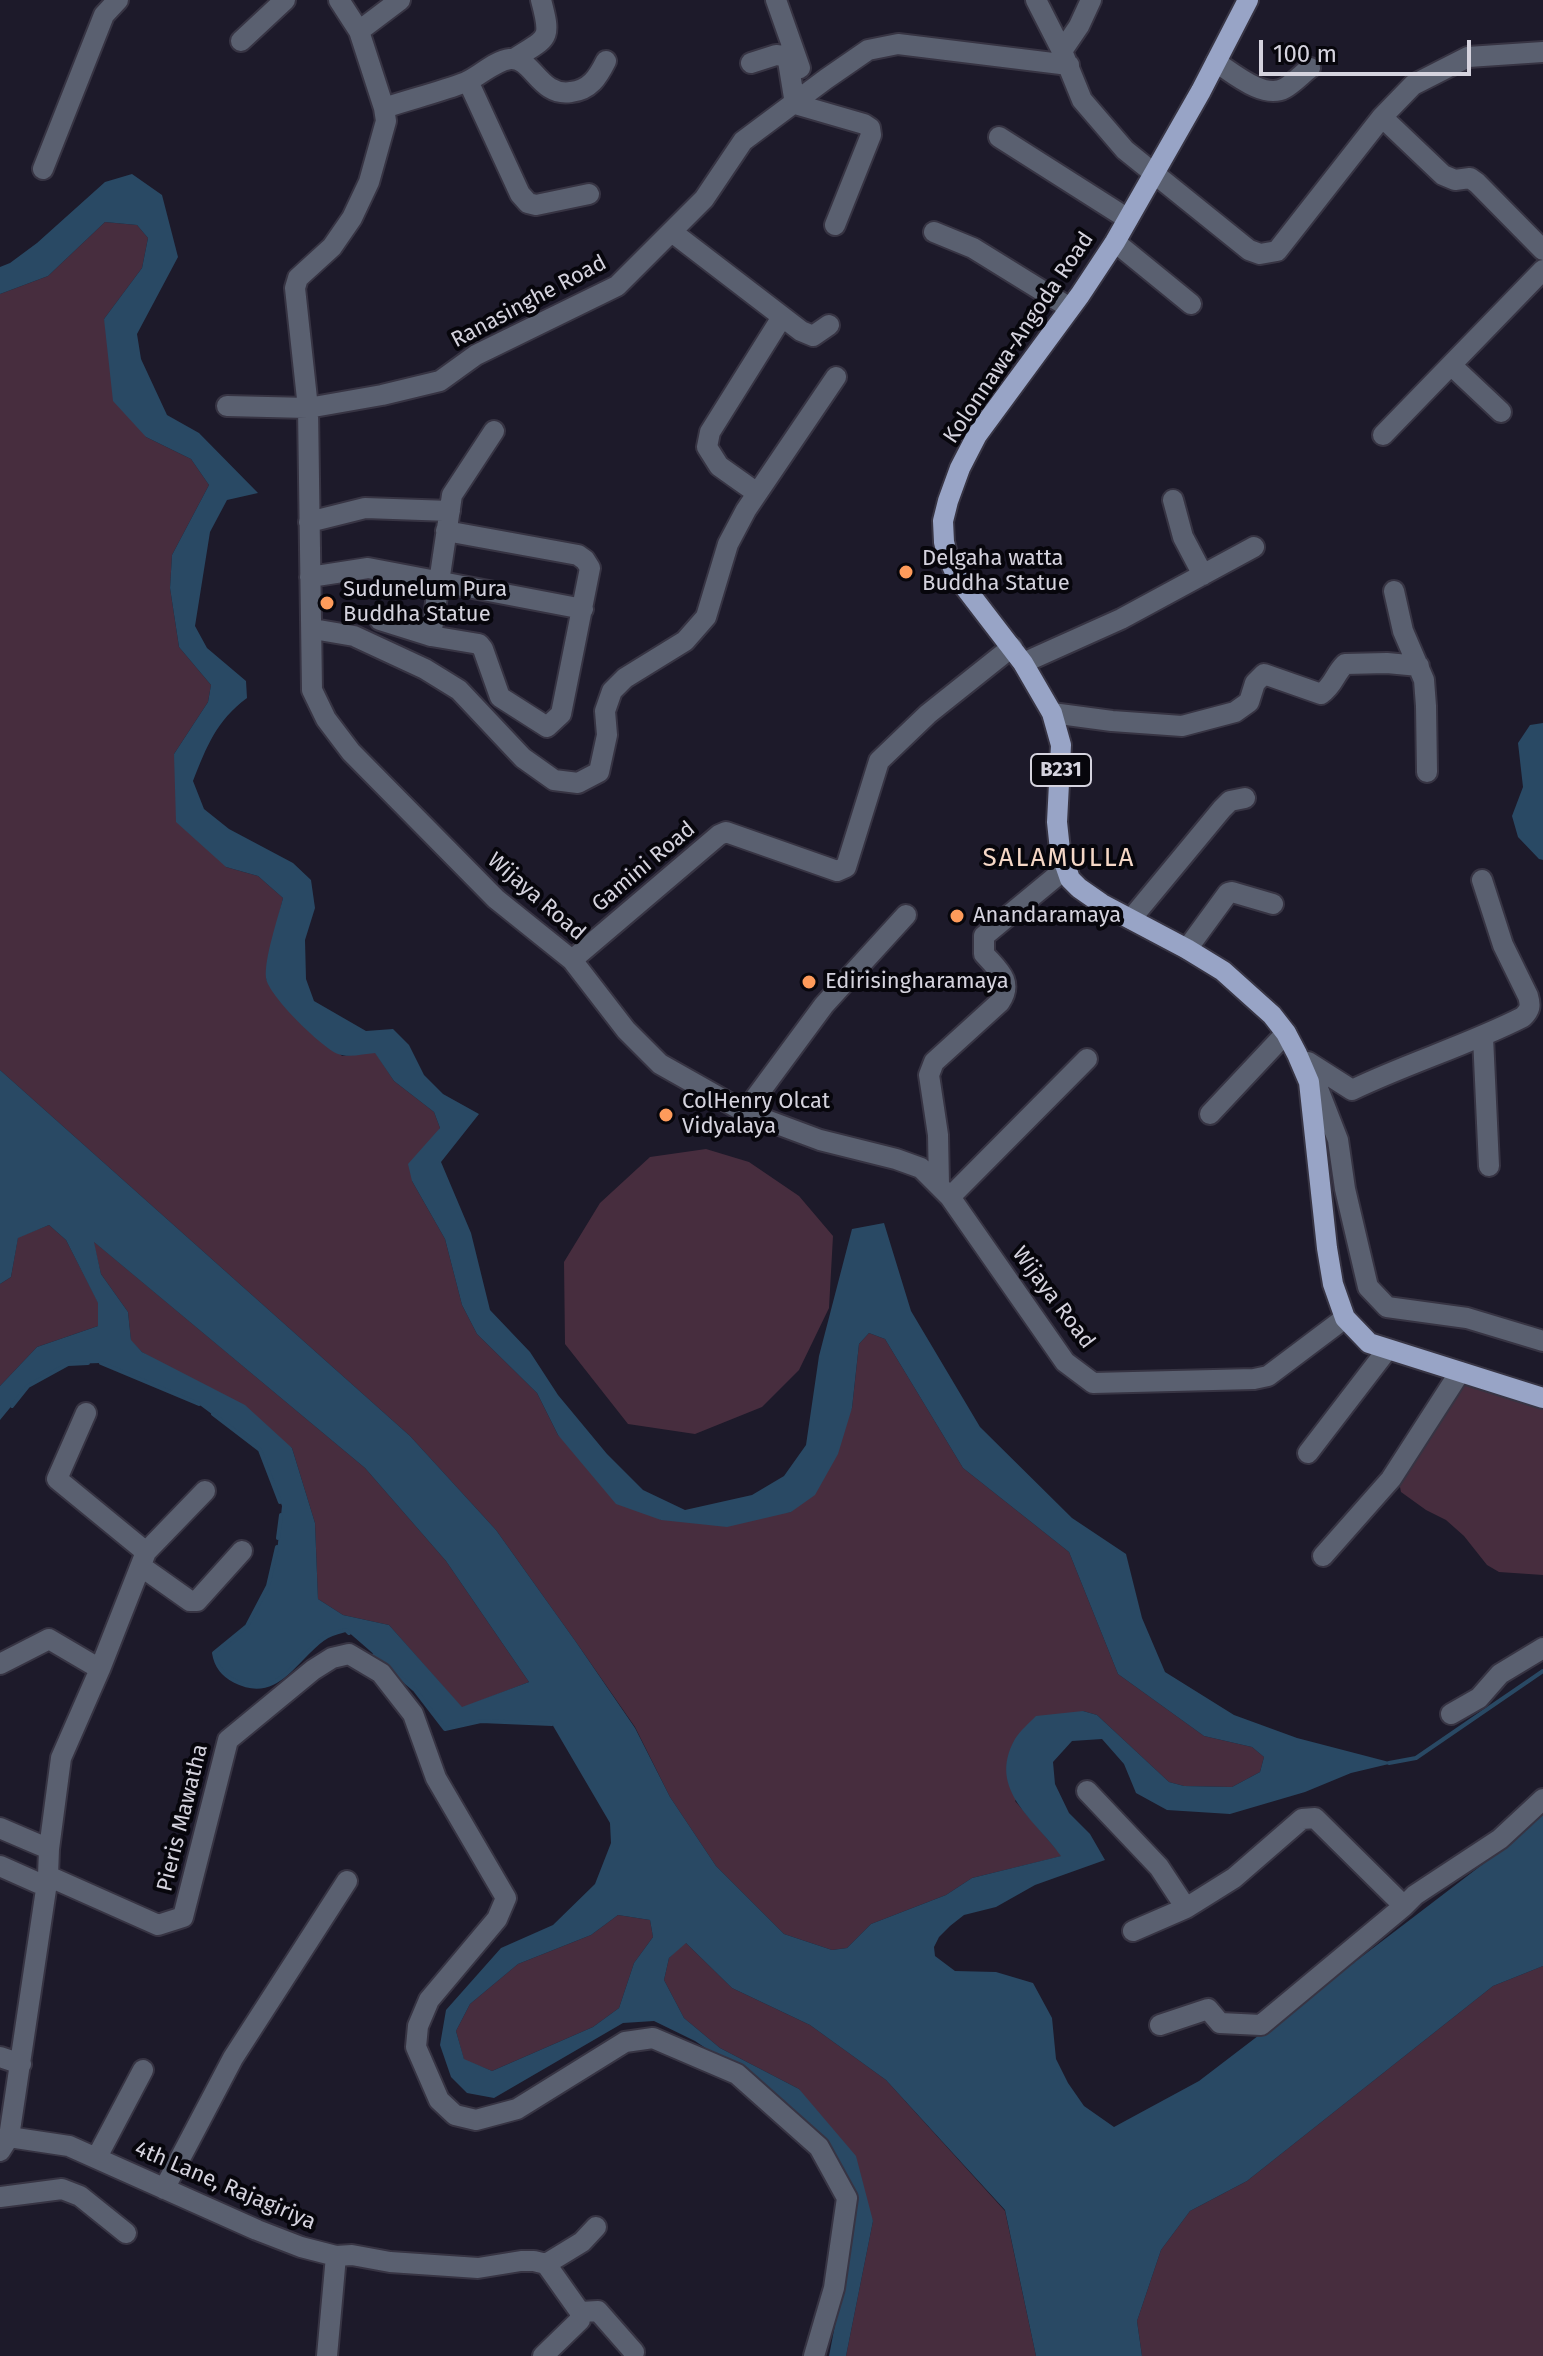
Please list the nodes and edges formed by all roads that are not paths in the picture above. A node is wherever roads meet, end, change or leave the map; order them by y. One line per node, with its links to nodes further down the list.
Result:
1 (118, 0): 24 (street)
2 (285, 0): 11 (street)
3 (339, 0): 10 (street, Wijaya Road)
4 (400, 0): 10 (street)
5 (541, 0): 14 (street)
6 (776, 0): 20 (street)
7 (1036, 0): 13 (street)
8 (1091, 0): 13 (street)
9 (1248, 0): 16 (main road, Kolonnawa-Angoda Road / B231)
10 (359, 31): 21 (street, Wijaya Road)
11 (241, 41)
12 (1543, 52): 22 (street)
13 (1065, 58): 20 (street, Ranasinghe Road); 25 (street)
14 (514, 59): 15 (street); 19 (street)
15 (606, 61)
16 (1216, 62): 18 (street); 25 (main road, Kolonnawa-Angoda Road / B231)
17 (751, 63): 20 (street)
18 (1310, 68)
19 (468, 81): 21 (street); 26 (street)
20 (802, 99): 28 (street); 29 (street, Ranasinghe Road)
21 (384, 108): 41 (street, Wijaya Road)
22 (1382, 117): 25 (street); 32 (street)
23 (999, 137): 27 (street)
24 (43, 169)
25 (1155, 173): 27 (main road, Kolonnawa-Angoda Road / B231)
26 (589, 194)
27 (1128, 219): 31 (main road, Kolonnawa-Angoda Road / B231)
28 (835, 225)
29 (672, 232): 36 (street); 41 (street, Ranasinghe Road)
30 (934, 232): 35 (street)
31 (1115, 242): 34 (street); 35 (main road, Kolonnawa-Angoda Road / B231)
32 (1543, 250)
33 (1543, 270): 38 (street)
34 (1191, 304)
35 (1070, 308): 58 (main road, Kolonnawa-Angoda Road / B231)
36 (782, 317): 37 (street); 45 (street)
37 (829, 325)
38 (1451, 365): 42 (street); 44 (street)
39 (836, 377): 45 (street)
40 (227, 406): 41 (street, Ranasinghe Road)
41 (308, 408): 48 (street, Wijaya Road)
42 (1501, 412)
43 (494, 431): 47 (street)
44 (1383, 435)
45 (757, 493): 62 (street)
46 (1173, 500): 50 (street)
47 (448, 521): 48 (street); 52 (street); 54 (street)
48 (309, 522): 51 (street, Wijaya Road)
49 (1254, 547): 50 (street)
50 (1203, 575): 58 (street)
51 (310, 577): 52 (street); 56 (street, Wijaya Road)
52 (438, 580): 54 (street); 57 (street)
53 (1394, 591): 59 (street)
54 (583, 609): 61 (street)
55 (380, 620): 57 (street)
56 (313, 629): 62 (street); 71 (street, Wijaya Road)
57 (431, 636): 61 (street)
58 (1018, 655): 60 (main road, Kolonnawa-Angoda Road / B231); 71 (street, Gamini Road)
59 (1419, 666): 60 (street); 63 (street)
60 (1052, 713): 65 (main road, Kolonnawa-Angoda Road / B231)
61 (547, 727): 62 (street)
62 (523, 758)
63 (1427, 772)
64 (1245, 798): 69 (street)
65 (1065, 869): 69 (main road); 80 (street)
66 (1482, 880): 72 (street)
67 (1273, 904): 70 (street)
68 (906, 915): 77 (street)
69 (1131, 919): 70 (main road)
70 (1187, 949): 73 (main road)
71 (572, 960): 77 (street, Wijaya Road)
72 (1537, 1008): 74 (street)
73 (1286, 1033): 75 (main road); 78 (street)
74 (1483, 1037): 75 (street); 79 (street)
75 (1302, 1058): 81 (main road); 82 (street)
76 (1087, 1059): 80 (street)
77 (745, 1112): 80 (street, Wijaya Road)
78 (1210, 1114)
79 (1489, 1166)
80 (945, 1191): 81 (street, Wijaya Road)
81 (1345, 1318): 83 (main road)
82 (1543, 1341)
83 (1387, 1350): 84 (main road); 87 (street)
84 (1460, 1372): 85 (main road); 90 (street)
85 (1543, 1398)
86 (86, 1413): 91 (street)
87 (1308, 1453)
88 (205, 1491): 91 (street)
89 (242, 1551): 91 (street)
90 (1323, 1556)
91 (144, 1560): 94 (street)
92 (1543, 1648): 95 (street)
93 (0, 1664): 94 (street)
94 (100, 1669): 99 (street)
95 (1451, 1714)
96 (1087, 1791): 104 (street)
97 (1543, 1799): 103 (street)
98 (0, 1828): 99 (street)
99 (49, 1849): 101 (street)
100 (0, 1866): 101 (street, Pieris Mawatha)
101 (46, 1881): 108 (street); 122 (street, Pieris Mawatha)
102 (347, 1881): 112 (street)
103 (1404, 1906): 104 (street); 106 (street)
104 (1186, 1908): 105 (street)
105 (1133, 1931)
106 (1160, 2025)
107 (0, 2057): 108 (street)
108 (21, 2064): 110 (street)
109 (143, 2070): 111 (street)
110 (5, 2144): 111 (street, 4th Lane, Rajagiriya)
111 (97, 2157): 112 (street, 4th Lane, Rajagiriya)
112 (164, 2189): 116 (street, 4th Lane, Rajagiriya)
113 (0, 2197): 115 (street)
114 (596, 2227): 117 (street)
115 (126, 2233)
116 (336, 2256): 117 (street, 4th Lane, Rajagiriya); 120 (street)
117 (546, 2264): 118 (street)
118 (580, 2312): 119 (street); 121 (street)
119 (634, 2352)
120 (327, 2356)
121 (543, 2356)
122 (814, 2356)

